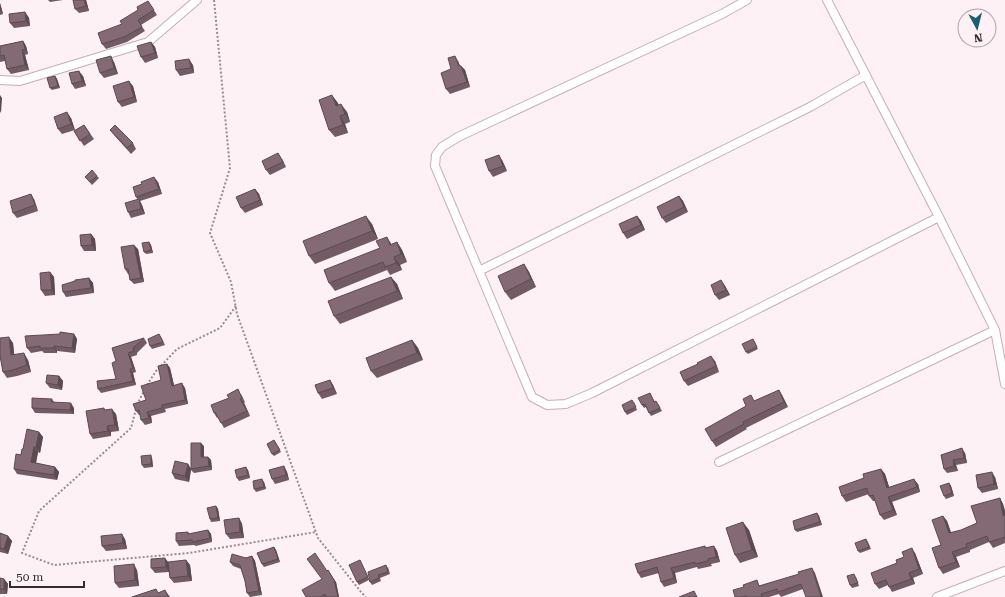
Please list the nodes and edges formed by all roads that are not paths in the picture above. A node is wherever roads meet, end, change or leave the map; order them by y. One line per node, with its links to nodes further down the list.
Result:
1 (197, 0): 5 (street)
2 (747, 0): 7 (street)
3 (827, 0): 4 (street)
4 (866, 75): 6 (street); 7 (street)
5 (0, 80)
6 (939, 217): 7 (street); 8 (street)
7 (479, 271)
8 (995, 330): 9 (street); 10 (street)
9 (1005, 384)
10 (719, 462)
11 (1005, 571): 12 (street)
12 (937, 597)

